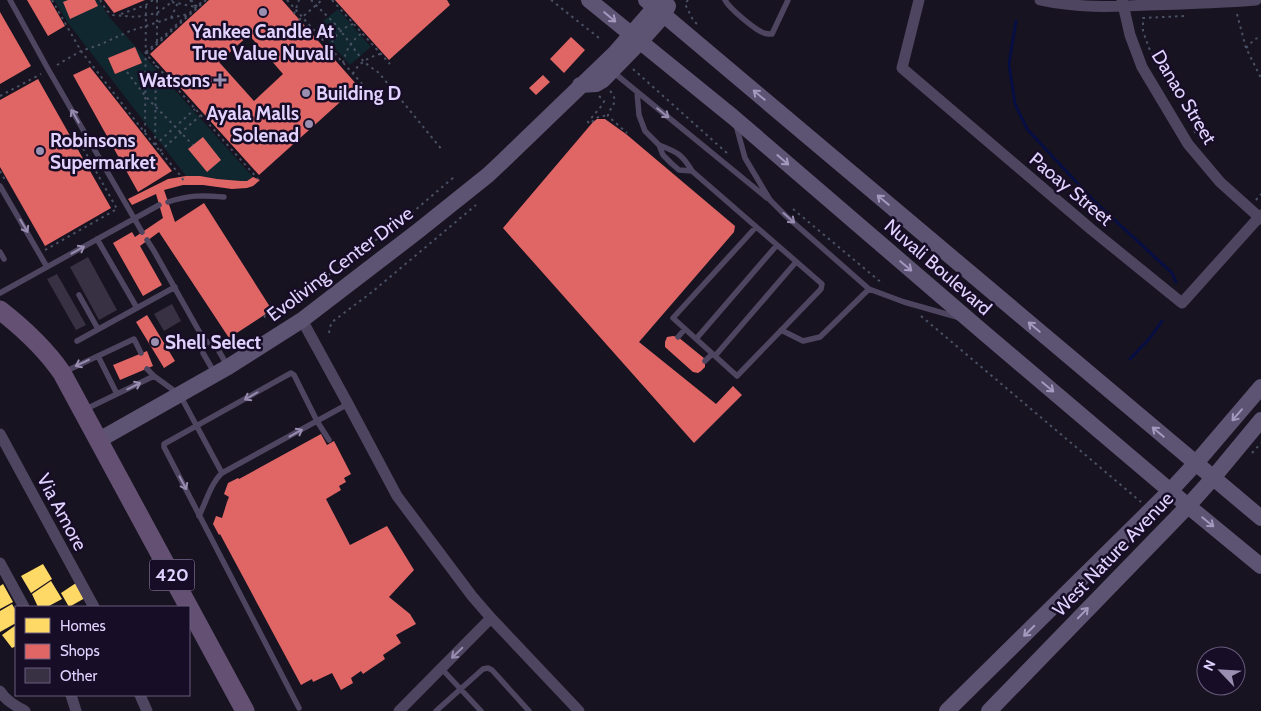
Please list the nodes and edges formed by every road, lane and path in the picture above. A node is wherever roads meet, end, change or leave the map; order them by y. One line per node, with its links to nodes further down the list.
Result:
1 (10, 0): 102 (lane, one-way to 1)
2 (52, 0): 49 (path)
3 (100, 0): 32 (path)
4 (153, 0): 25 (path)
5 (157, 0): 29 (path)
6 (191, 0): 27 (path, bridge)
7 (205, 0): 27 (path); 27 (path)
8 (286, 0): 28 (path)
9 (299, 0): 28 (path)
10 (311, 0): 40 (path)
11 (322, 0): 36 (path, bridge)
12 (332, 0): 38 (path)
13 (551, 0): 43 (path)
14 (589, 0): 44 (main road, Nuvali Boulevard, one-way to 44)
15 (688, 0): 26 (path)
16 (725, 0): 17 (lane)
17 (788, 0)
18 (919, 0): 101 (street, Paoay Street)
19 (1040, 0): 24 (street)
20 (1256, 0): 23 (street)
21 (172, 1): 22 (path); 29 (path)
22 (178, 2): 27 (path); 35 (path)
23 (1234, 2): 24 (street); 48 (path)
24 (1123, 3): 101 (street, Danao Street)
25 (146, 4): 32 (path); 33 (path)
26 (665, 4): 44 (main road, Evoliving Center Drive); 149 (main road, Nuvali Boulevard, one-way to 26)
27 (198, 8): 30 (path); 50 (path)
28 (295, 10): 31 (path); 47 (path)
29 (157, 13): 33 (path); 37 (path)
30 (188, 14): 35 (path); 45 (path)
31 (294, 14)
32 (118, 15): 33 (path)
33 (146, 16): 39 (path)
34 (1190, 16): 62 (path)
35 (171, 18): 37 (path)
36 (300, 20)
37 (157, 22): 39 (path); 45 (path)
38 (354, 24): 40 (path); 41 (path)
39 (146, 26): 49 (path); 50 (path)
40 (341, 31): 46 (path); 47 (path)
41 (362, 33): 46 (path); 51 (path)
42 (1261, 37): 48 (path)
43 (599, 38)
44 (636, 38): 57 (main road, Evoliving Center Drive); 63 (main road, Evoliving Center Drive); 74 (main road, Nuvali Boulevard)
45 (157, 43): 50 (path)
46 (350, 44): 52 (path); 53 (path)
47 (329, 48): 53 (path)
48 (1246, 48): 61 (path)
49 (80, 51): 54 (path); 78 (path)
50 (146, 53): 56 (path); 69 (path)
51 (381, 54): 52 (path); 55 (path)
52 (364, 62): 60 (path); 86 (path)
53 (343, 63): 60 (path)
54 (57, 64)
55 (390, 64)
56 (156, 65): 70 (path); 71 (path)
57 (612, 71): 63 (main road, Evoliving Center Drive); 66 (lane)
58 (126, 72): 69 (path)
59 (40, 73): 68 (path)
60 (353, 74): 64 (path)
61 (1261, 78)
62 (1163, 79)
63 (580, 85): 120 (main road, Evoliving Center Drive)
64 (364, 86)
65 (606, 87): 73 (path)
66 (637, 92): 84 (lane); 96 (lane, one-way to 96)
67 (598, 94): 73 (path)
68 (0, 96)
69 (146, 97): 70 (path); 78 (path)
70 (156, 107): 75 (path); 82 (path)
71 (195, 109): 72 (path); 75 (path)
72 (201, 116): 79 (path); 90 (path)
73 (608, 116): 80 (path)
74 (733, 116): 96 (lane); 121 (main road, Nuvali Boulevard, one-way to 121)
75 (175, 127): 79 (path); 82 (path)
76 (1192, 127): 81 (path)
77 (74, 133): 108 (path)
78 (145, 133): 82 (path)
79 (181, 133): 83 (path); 85 (path)
80 (627, 133)
81 (1203, 143)
82 (156, 145): 85 (path)
83 (193, 145)
84 (659, 145): 88 (lane); 88 (lane)
85 (160, 151): 91 (path)
86 (443, 151)
87 (0, 171): 93 (path)
88 (692, 171): 103 (lane)
89 (454, 177): 119 (path)
90 (258, 179)
91 (184, 181)
92 (0, 186): 112 (lane, one-way to 112)
93 (9, 187)
94 (1261, 194): 97 (path)
95 (224, 197): 98 (lane)
96 (770, 200): 114 (lane, one-way to 114)
97 (1255, 201)
98 (168, 202)
99 (159, 205): 102 (lane)
100 (476, 205): 125 (path)
101 (1260, 217)
102 (134, 219): 104 (lane); 105 (lane)
103 (756, 227): 107 (lane); 123 (lane)
104 (142, 232)
105 (97, 239): 112 (lane, one-way to 105); 117 (lane)
106 (147, 240): 113 (lane)
107 (777, 245): 111 (lane); 127 (lane)
108 (44, 250)
109 (0, 252): 110 (lane)
110 (4, 259)
111 (796, 262): 124 (lane); 131 (lane)
112 (47, 267): 115 (lane)
113 (175, 287): 117 (lane); 128 (lane)
114 (869, 289): 121 (lane); 124 (lane)
115 (0, 294)
116 (78, 295): 122 (lane)
117 (136, 308): 122 (lane)
118 (0, 310): 136 (main road, 420)
119 (264, 315)
120 (302, 320): 135 (main road, Evoliving Center Drive); 141 (street)
121 (971, 321): 152 (main road, Nuvali Boulevard, one-way to 152)
122 (98, 329): 129 (lane)
123 (685, 329): 126 (lane); 127 (lane)
124 (781, 330): 131 (lane)
125 (329, 333)
126 (678, 337)
127 (696, 339): 131 (lane)
128 (204, 340): 135 (lane); 135 (lane)
129 (77, 341)
130 (141, 353): 132 (lane)
131 (713, 355): 133 (lane)
132 (98, 356): 136 (lane, one-way to 136); 139 (lane)
133 (705, 362)
134 (147, 369): 137 (lane)
135 (221, 371): 140 (main road, Evoliving Center Drive)
136 (62, 372): 142 (main road, 420)
137 (154, 376): 139 (lane, one-way to 137); 140 (lane)
138 (1261, 387): 149 (main road, West Nature Avenue, one-way to 149)
139 (117, 394): 142 (lane)
140 (180, 395): 145 (lane); 147 (main road, Evoliving Center Drive)
141 (348, 404): 144 (lane); 162 (street)
142 (83, 410): 147 (main road, 420)
143 (1261, 420): 151 (main road, West Nature Avenue)
144 (317, 421): 145 (lane, one-way to 145); 148 (lane); 150 (lane, one-way to 144)
145 (197, 426): 150 (lane); 154 (lane, one-way to 154)
146 (0, 434): 159 (street, Via Amore)
147 (99, 440): 160 (main road, 420)
148 (329, 440)
149 (1196, 463): 151 (main road, Nuvali Boulevard); 152 (main road, West Nature Avenue)
150 (222, 473): 154 (lane)
151 (1213, 478): 153 (main road, West Nature Avenue); 155 (main road, Nuvali Boulevard)
152 (1170, 490): 153 (main road, Nuvali Boulevard); 180 (main road, West Nature Avenue, one-way to 180)
153 (1188, 506): 157 (main road, Nuvali Boulevard, one-way to 157); 181 (main road, West Nature Avenue, one-way to 153)
154 (199, 516): 169 (lane)
155 (1261, 518)
156 (0, 563): 158 (street)
157 (1261, 566)
158 (23, 606)
159 (93, 606)
160 (188, 606)
161 (190, 609): 173 (main road, 420)
162 (491, 618): 163 (street, one-way to 163); 179 (street)
163 (441, 668): 164 (lane); 174 (street)
164 (460, 689): 168 (lane); 177 (lane); 178 (lane)
165 (0, 691): 170 (street)
166 (71, 696): 171 (street)
167 (140, 696): 172 (street)
168 (441, 706): 175 (lane); 176 (lane)
169 (299, 708)
170 (25, 711)
171 (76, 711)
172 (147, 711)
173 (245, 711)
174 (399, 711)
175 (436, 711)
176 (446, 711)
177 (480, 711)
178 (529, 711)
179 (579, 711)
180 (948, 711)
181 (988, 711)

